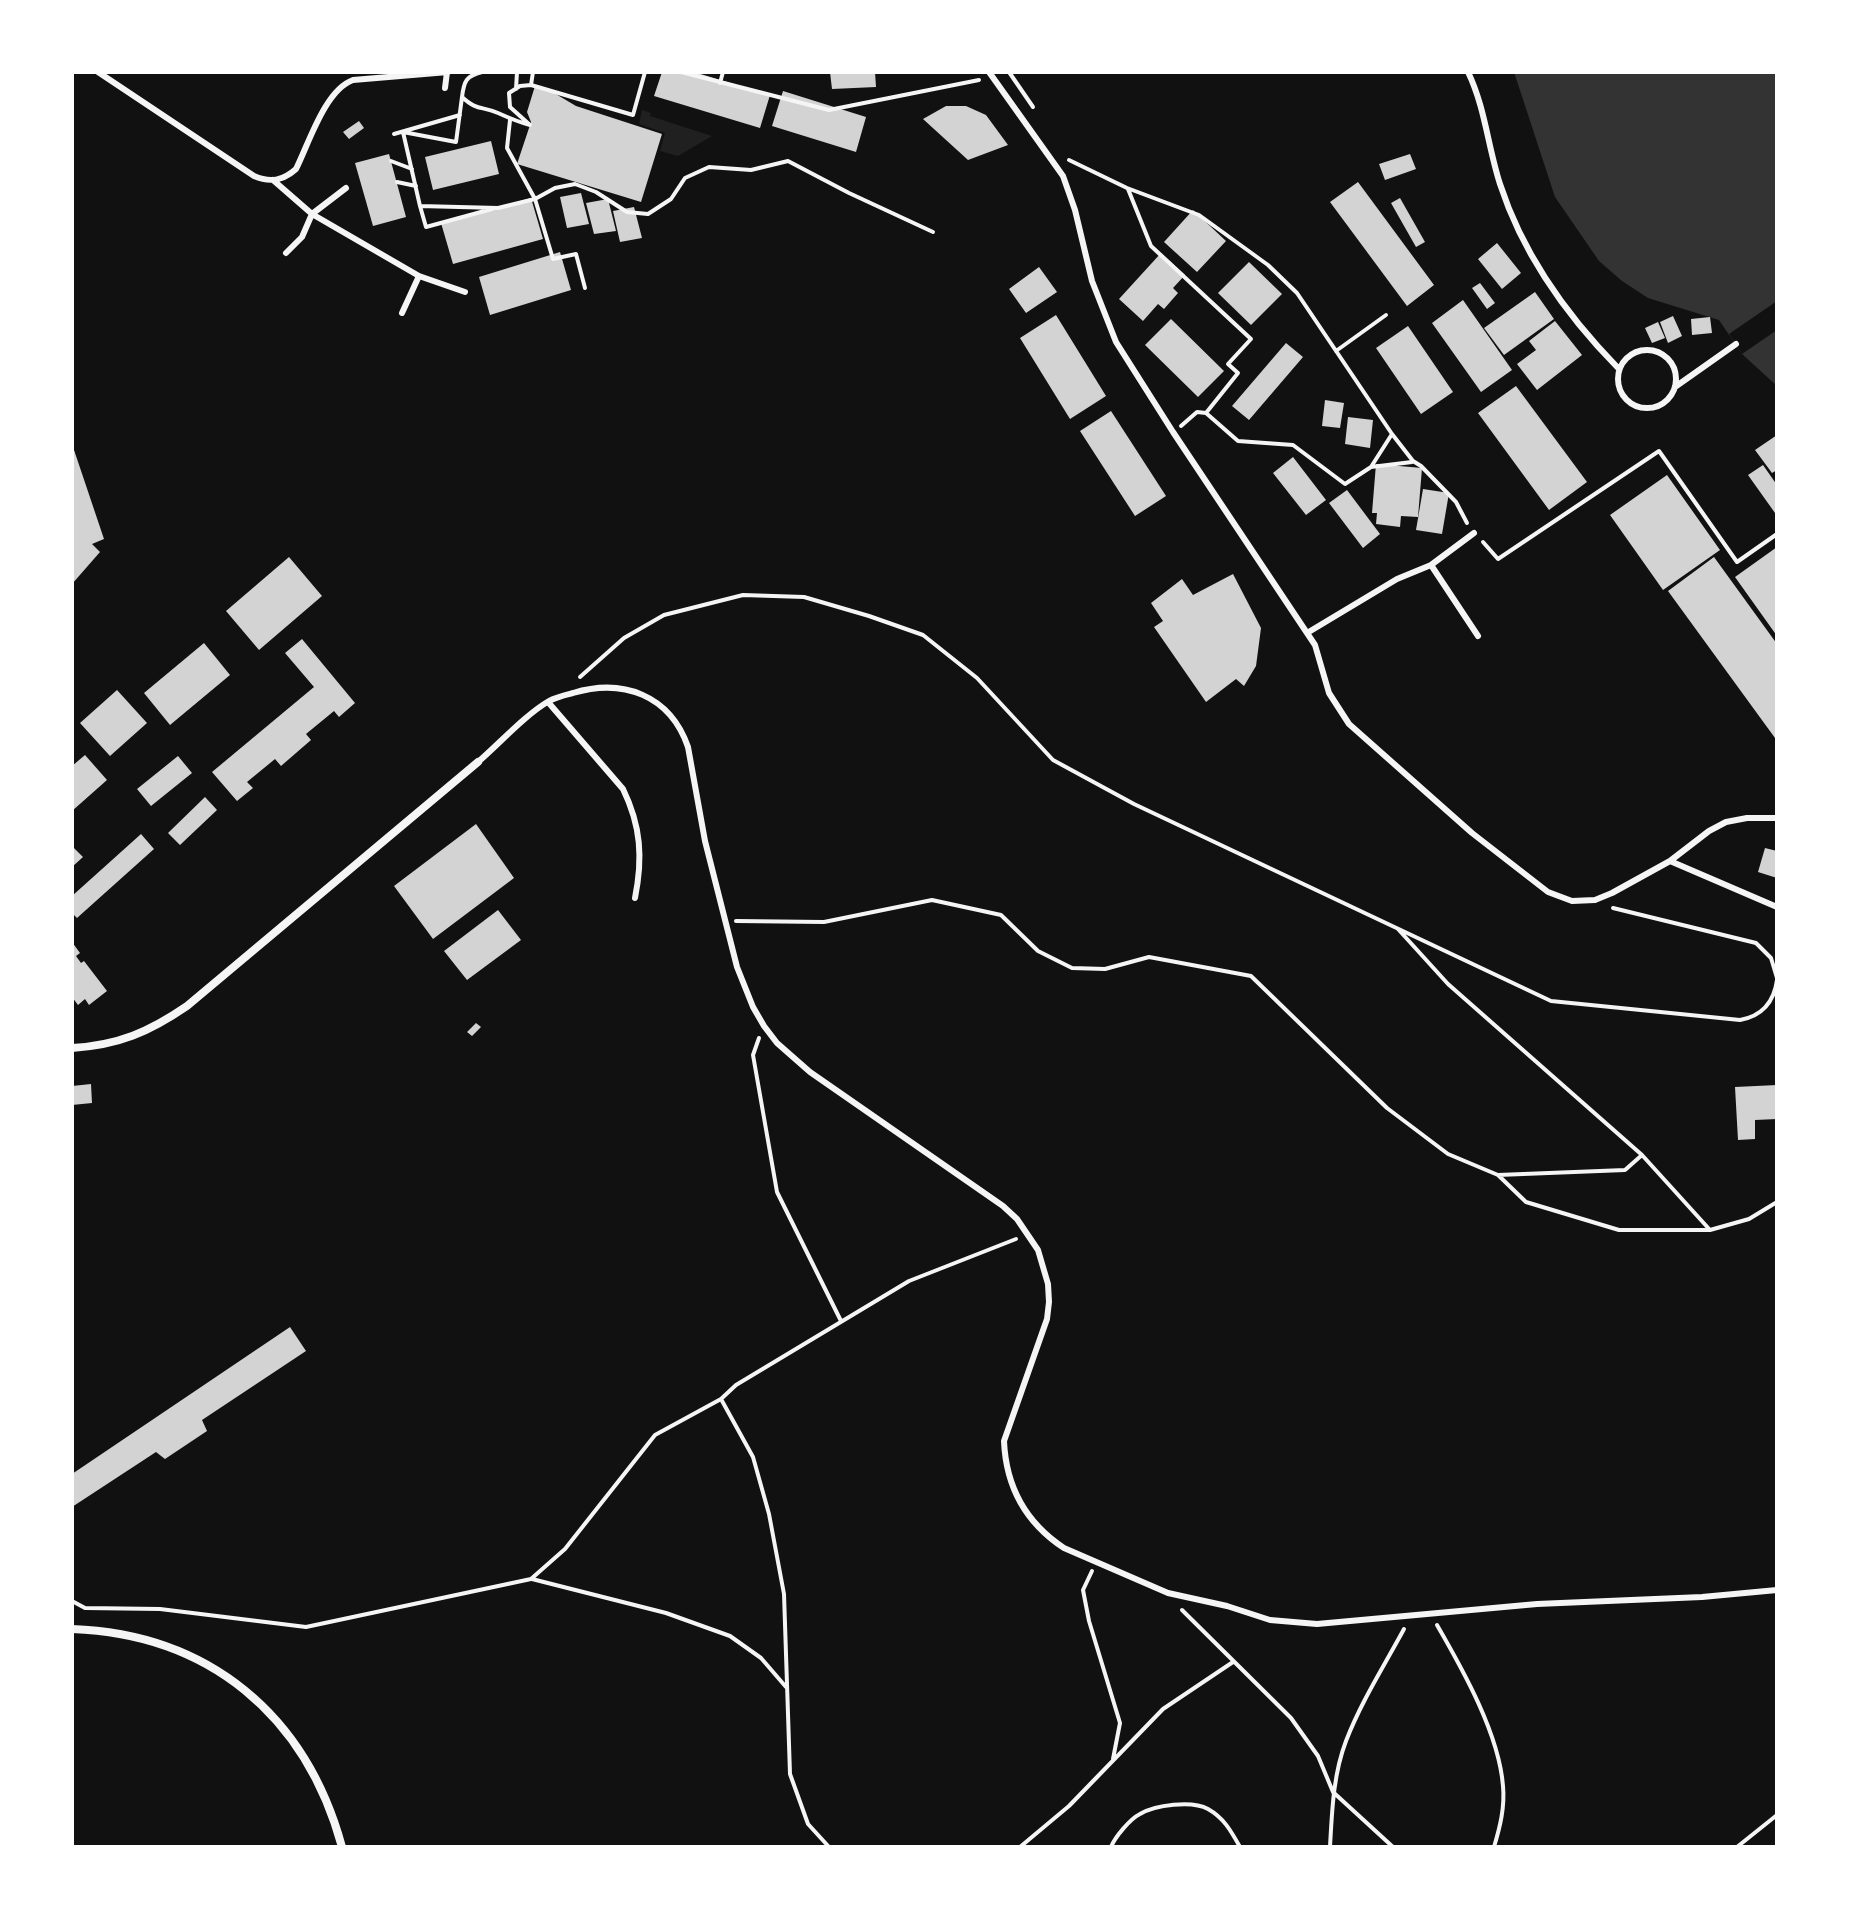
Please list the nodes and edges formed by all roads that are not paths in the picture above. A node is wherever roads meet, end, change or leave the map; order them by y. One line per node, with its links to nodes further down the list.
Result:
1 (98, 72): 6 (lane)
2 (447, 72): 5 (lane); 6 (lane)
3 (989, 72): 18 (lane)
4 (1468, 72): 14 (lane)
5 (445, 88)
6 (273, 180): 8 (lane)
7 (346, 188): 8 (lane)
8 (312, 214): 9 (lane); 10 (lane)
9 (286, 253)
10 (419, 276): 11 (lane); 12 (lane)
11 (465, 292)
12 (402, 313)
13 (1736, 344): 15 (lane)
14 (1619, 369): 15 (lane); 15 (lane)
15 (1675, 387)
16 (1474, 533): 17 (lane)
17 (1431, 565): 18 (lane); 19 (lane)
18 (1307, 633): 23 (lane)
19 (1478, 636)
20 (548, 702): 21 (lane); 24 (lane); 27 (lane)
21 (478, 762): 26 (street)
22 (1777, 818): 23 (lane)
23 (1670, 861): 25 (lane)
24 (635, 898)
25 (1777, 907)
26 (72, 1048)
27 (1777, 1590)
28 (72, 1629): 29 (street)
29 (342, 1847)

